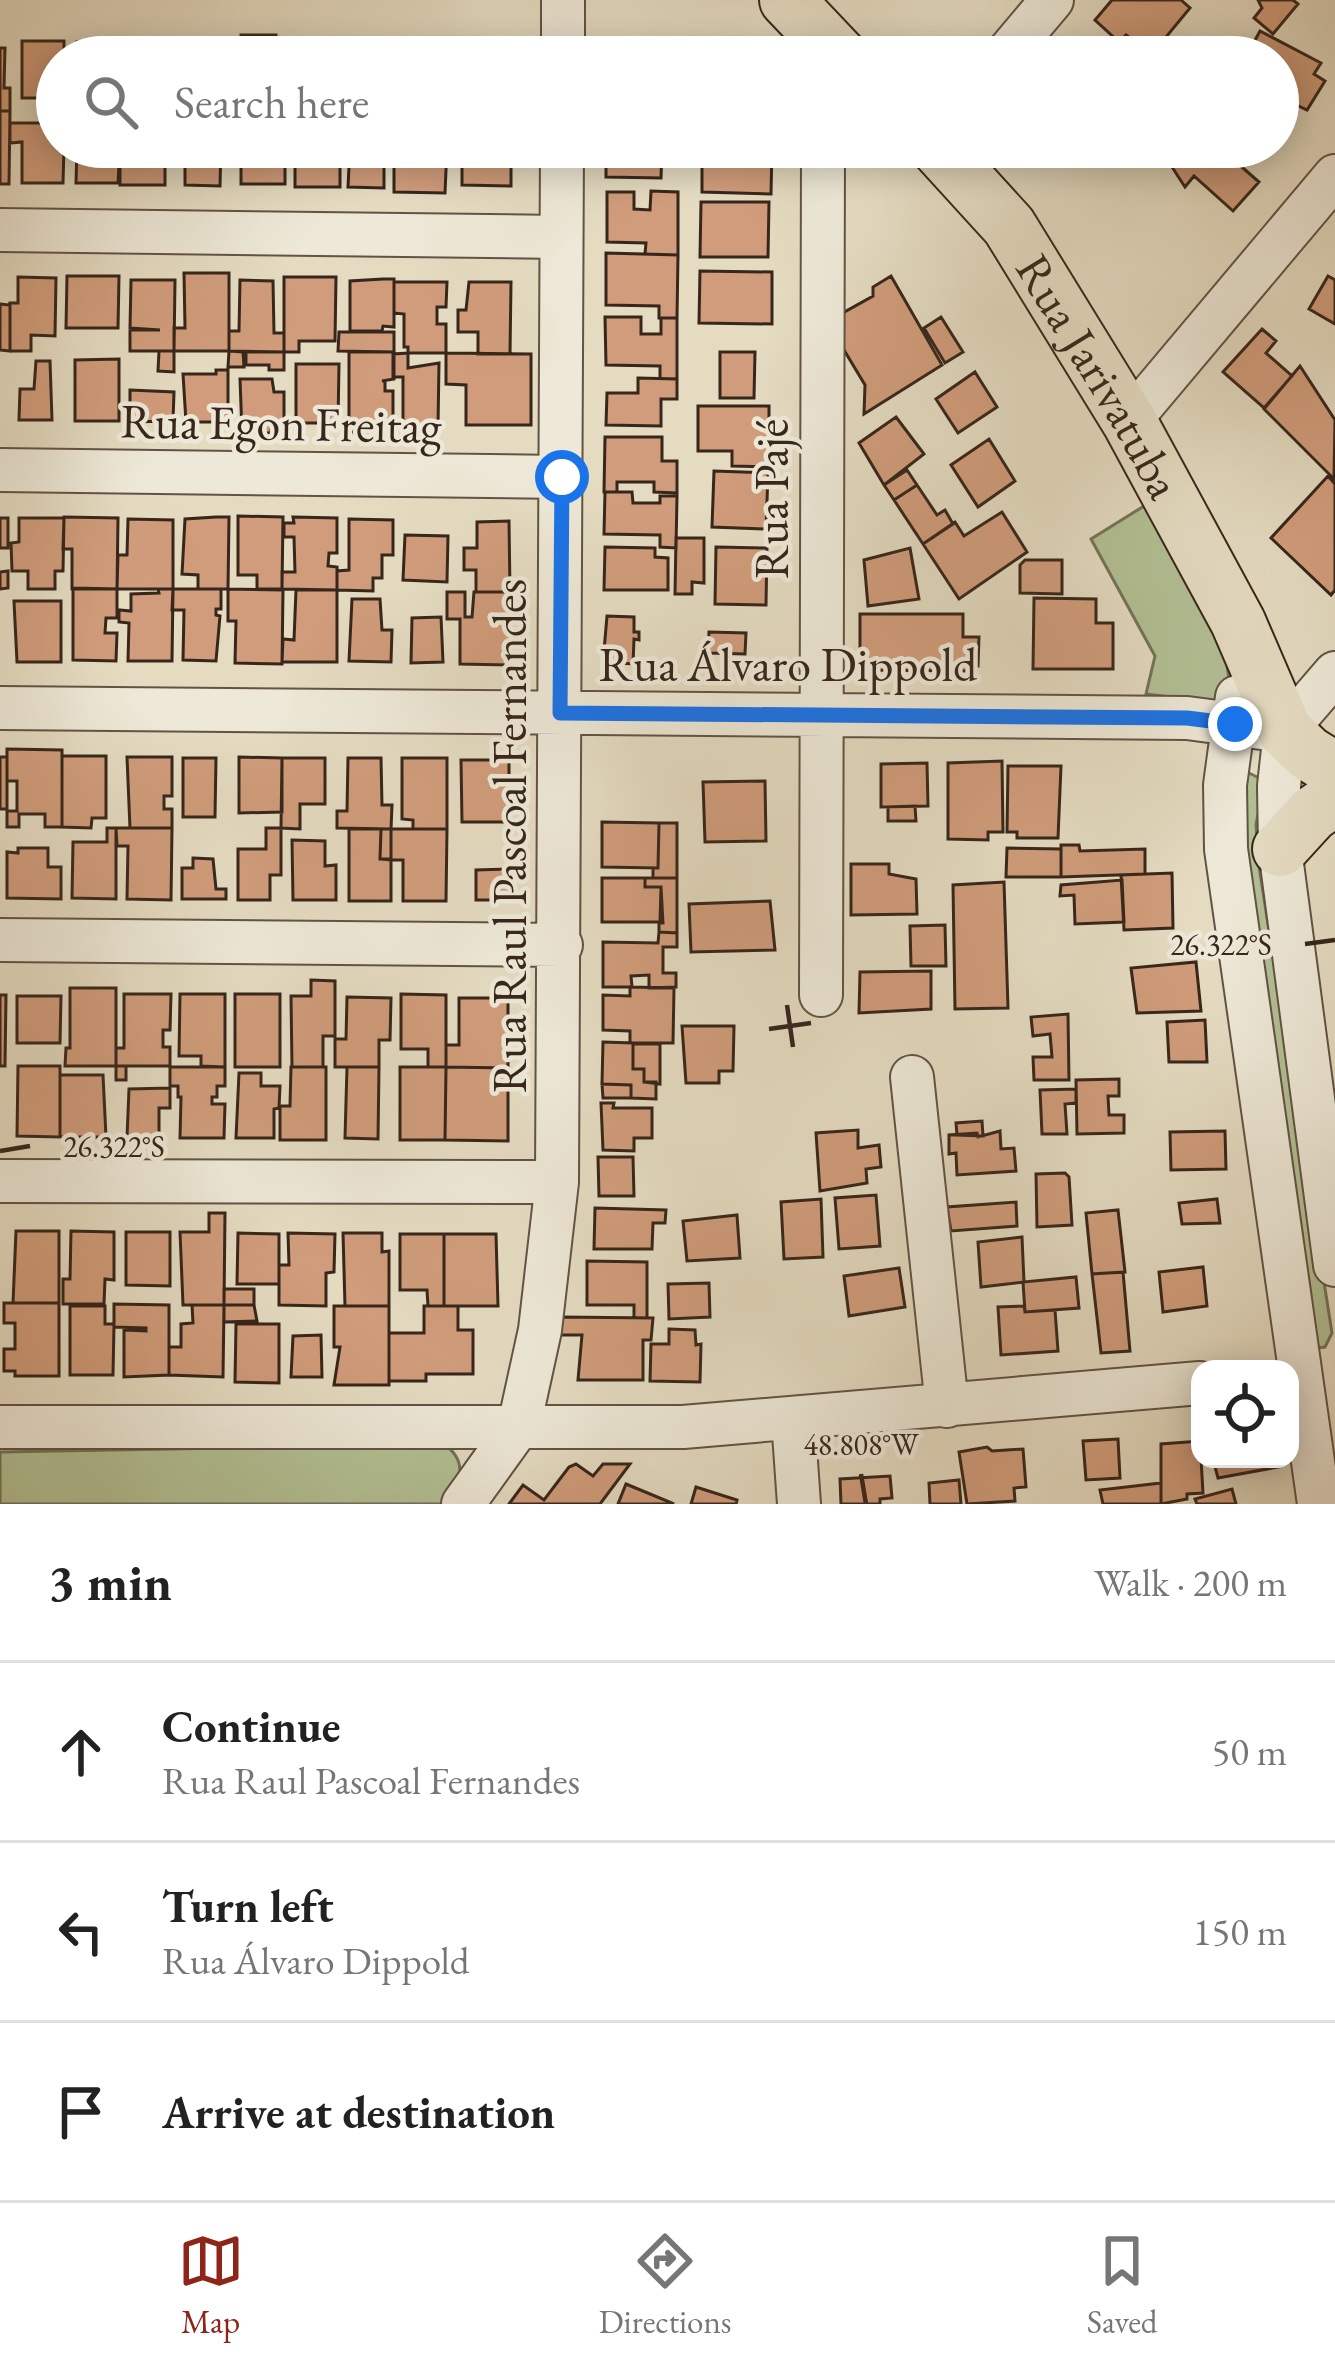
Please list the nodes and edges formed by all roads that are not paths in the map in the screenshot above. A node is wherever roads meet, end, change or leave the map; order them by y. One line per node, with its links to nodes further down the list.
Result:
1 (563, 0): 4 (street)
2 (787, 0): 5 (main road)
3 (1052, 0): 6 (street)
4 (562, 36)
5 (817, 36)
6 (1022, 36)
7 (562, 168): 12 (street, Rua Raul Pascoal Fernandes)
8 (824, 168): 19 (street, Rua Pajé)
9 (956, 168): 13 (main road, Rua Jarivatuba)
10 (1335, 176): 13 (street)
11 (0, 230): 12 (street)
12 (561, 237): 15 (street, Rua Raul Pascoal Fernandes)
13 (1129, 421): 20 (main road, Rua Jarivatuba)
14 (0, 470): 15 (street, Rua Egon Freitag)
15 (562, 477): 18 (street, Rua Raul Pascoal Fernandes)
16 (1335, 673): 20 (street)
17 (0, 708): 18 (street, Rua Álvaro Dippold)
18 (560, 713): 19 (street, Rua Álvaro Dippold); 25 (street, Rua Raul Pascoal Fernandes)
19 (822, 716): 20 (street, Rua Álvaro Dippold); 26 (street, Rua Pajé)
20 (1260, 727): 21 (main road); 23 (street); 32 (street)
21 (1335, 770)
22 (1335, 798): 23 (main road)
23 (1280, 849): 28 (street)
24 (0, 940): 25 (street)
25 (561, 944): 30 (street, Rua Raul Pascoal Fernandes)
26 (821, 995)
27 (911, 1077): 34 (street)
28 (1327, 1143): 31 (street)
29 (0, 1181): 30 (street)
30 (557, 1182): 36 (street, Rua Raul Pascoal Fernandes)
31 (1335, 1265)
32 (1308, 1373): 40 (street)
33 (1191, 1384): 34 (street)
34 (946, 1406): 35 (street)
35 (793, 1419): 36 (street); 39 (street)
36 (519, 1426): 37 (street); 38 (street, Rua Raul Pascoal Fernandes)
37 (0, 1427)
38 (464, 1504)
39 (800, 1504)
40 (1319, 1504)

